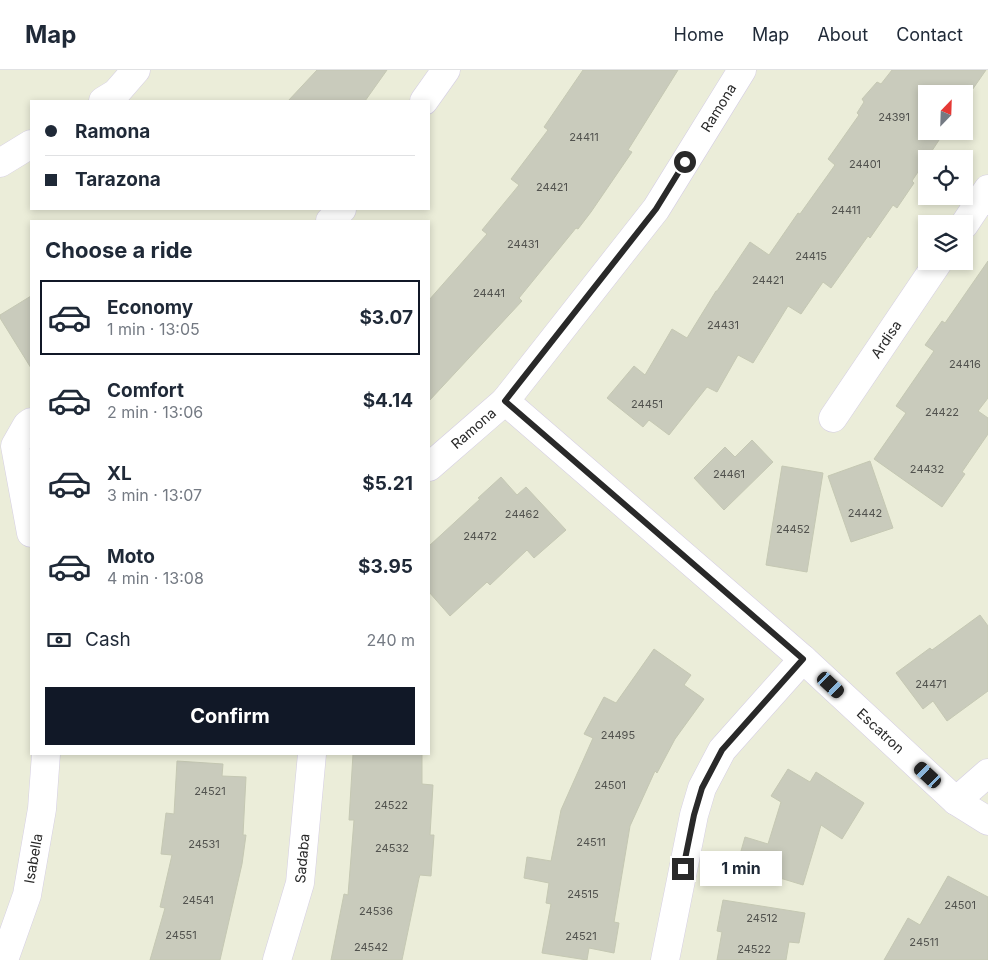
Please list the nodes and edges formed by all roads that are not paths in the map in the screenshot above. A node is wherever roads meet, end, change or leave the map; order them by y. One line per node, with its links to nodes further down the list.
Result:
1 (136, 70): 4 (street)
2 (446, 70): 5 (street)
3 (742, 70): 13 (street, Ramona)
4 (105, 100)
5 (425, 100)
6 (30, 145): 7 (street)
7 (0, 163)
8 (988, 189): 10 (street)
9 (341, 210): 11 (street)
10 (971, 215)
11 (331, 220)
12 (933, 270): 14 (street, Ardisa)
13 (505, 401): 16 (street, Ramona); 18 (street, Escatron)
14 (833, 418)
15 (30, 423): 17 (street)
16 (430, 467)
17 (30, 528)
18 (803, 659): 22 (street, Escatron); 26 (street)
19 (46, 755): 24 (street, Isabella)
20 (312, 755): 25 (street, Sadaba)
21 (988, 773): 22 (street)
22 (956, 801): 23 (street, Escatron)
23 (988, 822)
24 (4, 960)
25 (277, 960)
26 (665, 960)

